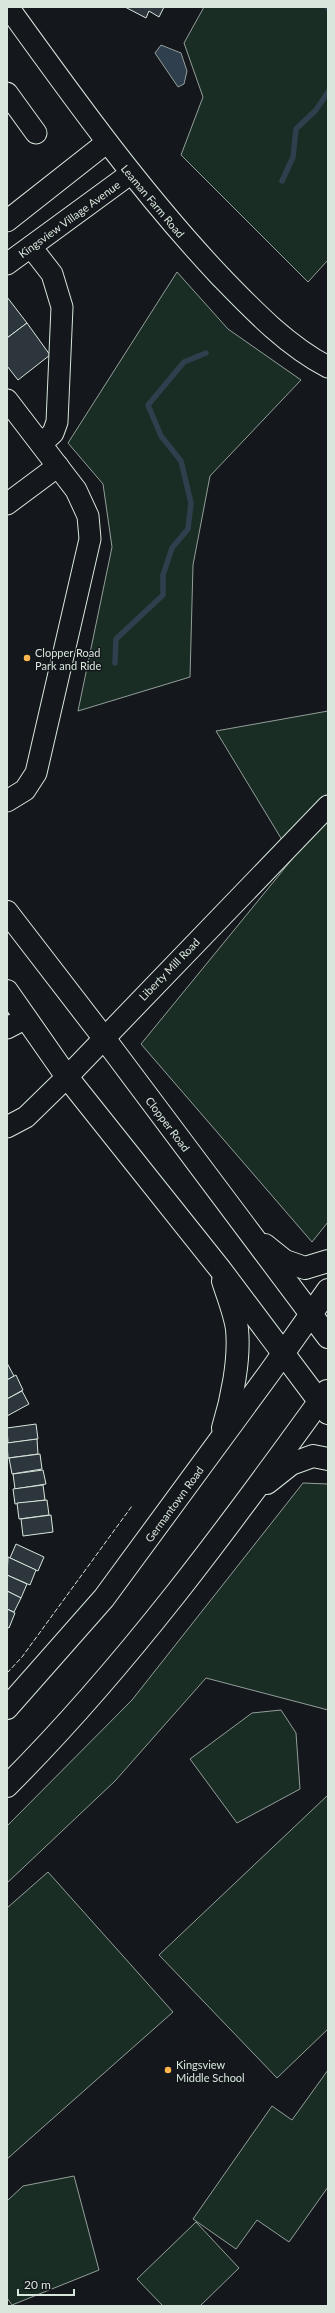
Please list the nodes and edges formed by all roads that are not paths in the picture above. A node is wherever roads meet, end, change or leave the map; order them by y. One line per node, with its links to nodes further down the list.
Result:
1 (8, 7): 4 (street, Leaman Farm Road)
2 (7, 93): 3 (street)
3 (36, 133)
4 (106, 143): 5 (street, Leaman Farm Road); 6 (street)
5 (130, 174): 7 (street, Kingsview Village Avenue); 9 (street, Leaman Farm Road)
6 (7, 222)
7 (31, 247): 8 (street, Kingsview Village Avenue); 11 (street)
8 (7, 264)
9 (328, 367)
10 (8, 402): 11 (street)
11 (41, 444): 12 (street)
12 (58, 466): 13 (street); 14 (street)
13 (7, 504)
14 (8, 801)
15 (328, 806): 20 (street, Liberty Mill Road)
16 (7, 912): 20 (main road, Clopper Road)
17 (7, 991): 18 (main road)
18 (26, 1018): 19 (street); 21 (main road)
19 (7, 1028)
20 (104, 1038): 21 (street, Liberty Mill Road); 23 (main road, Clopper Road)
21 (67, 1076): 22 (street, Liberty Mill Road); 25 (main road)
22 (7, 1127)
23 (246, 1229): 24 (main road); 27 (main road, Clopper Road)
24 (328, 1261)
25 (220, 1269): 29 (main road); 31 (main road)
26 (328, 1290): 27 (main road, Germantown Road)
27 (310, 1316): 28 (main road, Clopper Road); 29 (main road, Germantown Road)
28 (328, 1337)
29 (283, 1355): 30 (main road); 31 (main road, Germantown Road)
30 (325, 1401): 33 (main road)
31 (218, 1444): 34 (main road, Germantown Road)
32 (328, 1458): 33 (main road)
33 (246, 1500): 35 (main road)
34 (7, 1708)
35 (7, 1786)

